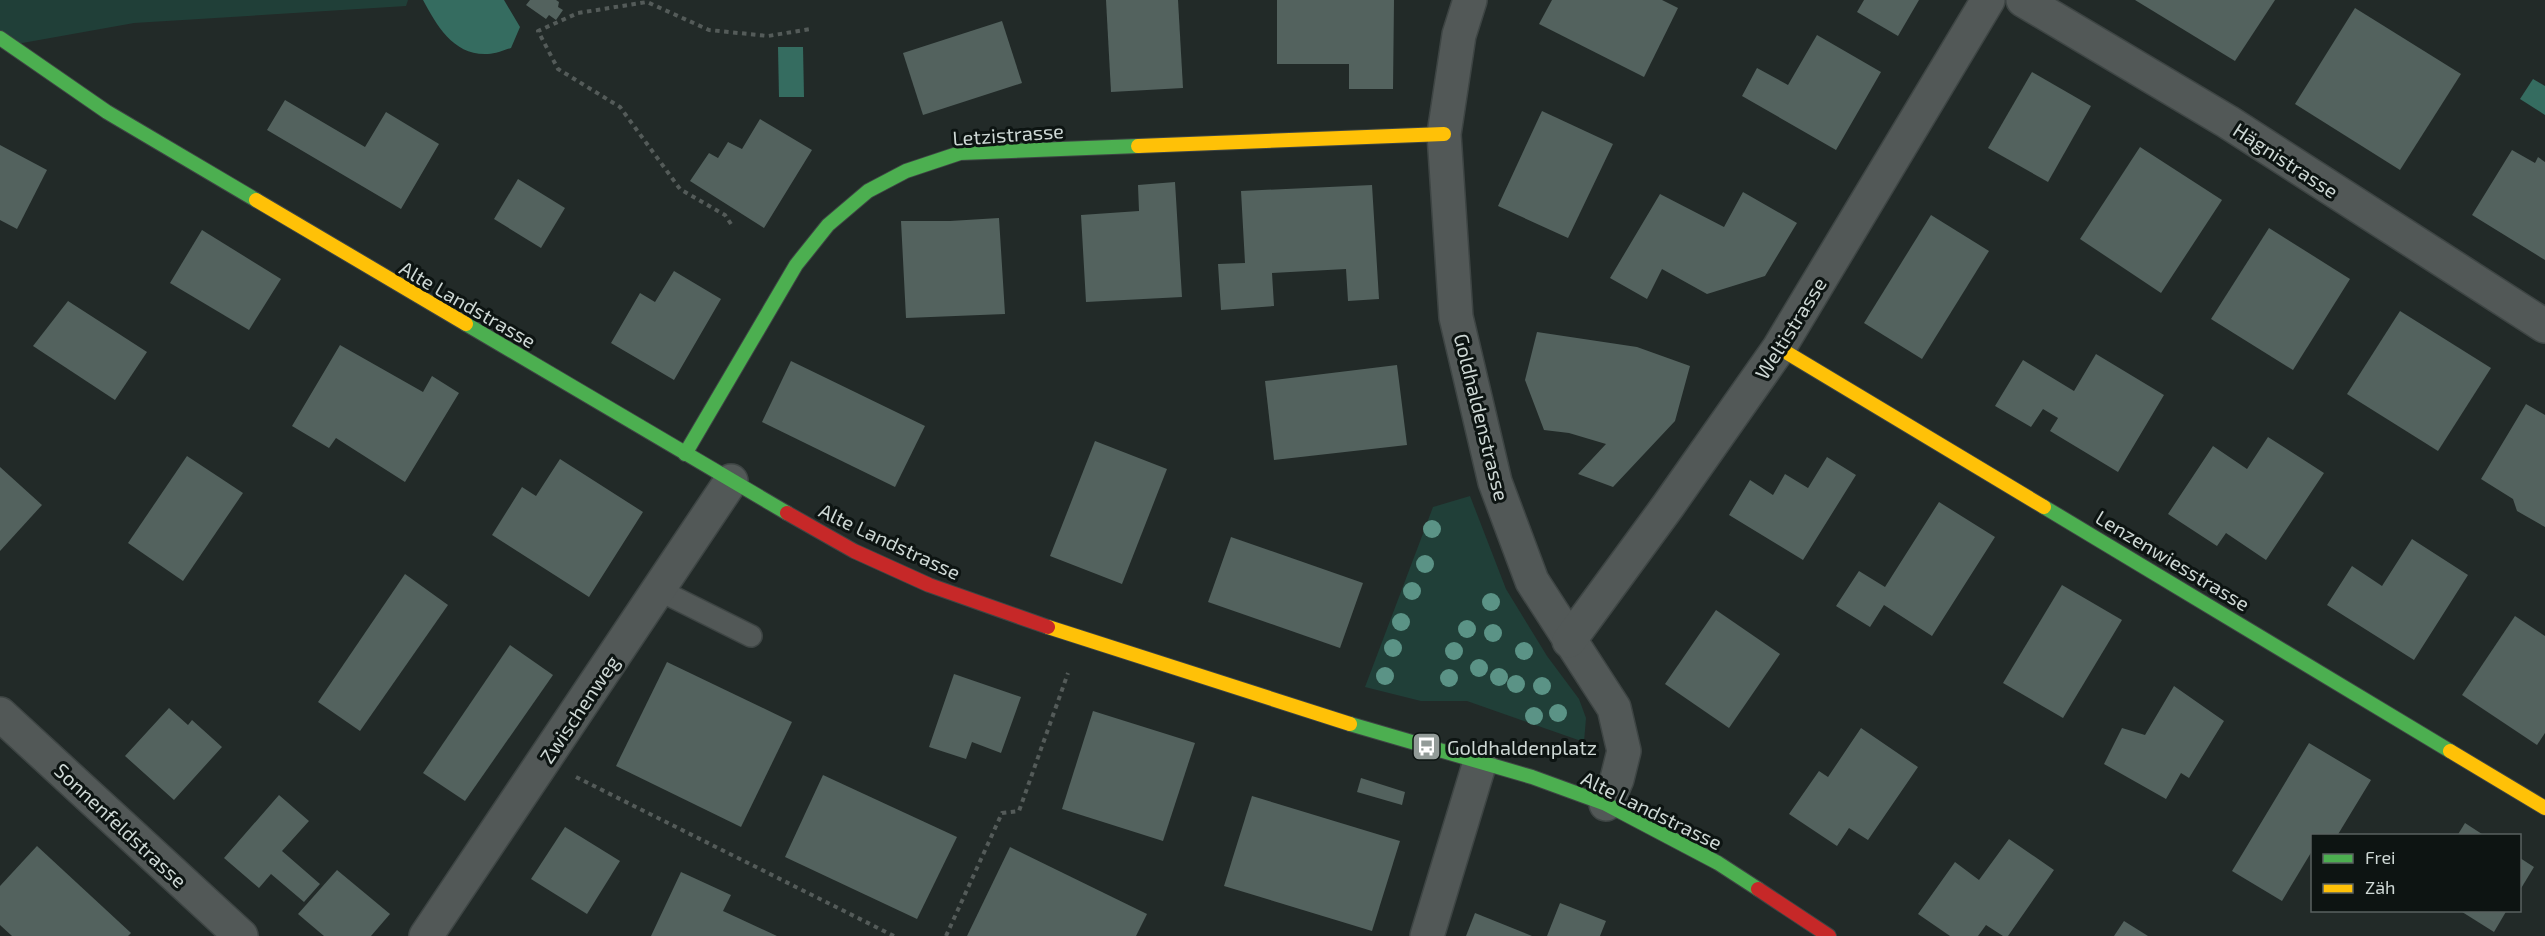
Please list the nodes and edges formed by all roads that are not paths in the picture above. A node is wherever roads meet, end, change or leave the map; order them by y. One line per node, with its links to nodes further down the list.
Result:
1 (1470, 0): 5 (street, Goldhaldenstrasse)
2 (1988, 0): 7 (street, Weltistrasse)
3 (2023, 0): 6 (street, Hägnistrasse)
4 (0, 38): 8 (main road, Alte Landstrasse)
5 (1444, 134): 8 (main road, Letzistrasse); 12 (street, Goldhaldenstrasse)
6 (2545, 326)
7 (1779, 348): 12 (street, Weltistrasse); 16 (main road, Lenzenwiesstrasse)
8 (685, 454): 9 (main road, Alte Landstrasse)
9 (731, 481): 10 (street, Zwischenweg); 14 (main road, Alte Landstrasse)
10 (659, 590): 11 (lane); 18 (street, Zwischenweg)
11 (751, 636)
12 (1569, 641): 15 (street, Goldhaldenstrasse)
13 (0, 714): 17 (street, Sonnenfeldstrasse)
14 (1480, 762): 15 (main road, Alte Landstrasse); 19 (street)
15 (1606, 804): 20 (main road, Alte Landstrasse)
16 (2545, 808)
17 (241, 936)
18 (426, 936)
19 (1427, 936)
20 (1829, 936)

